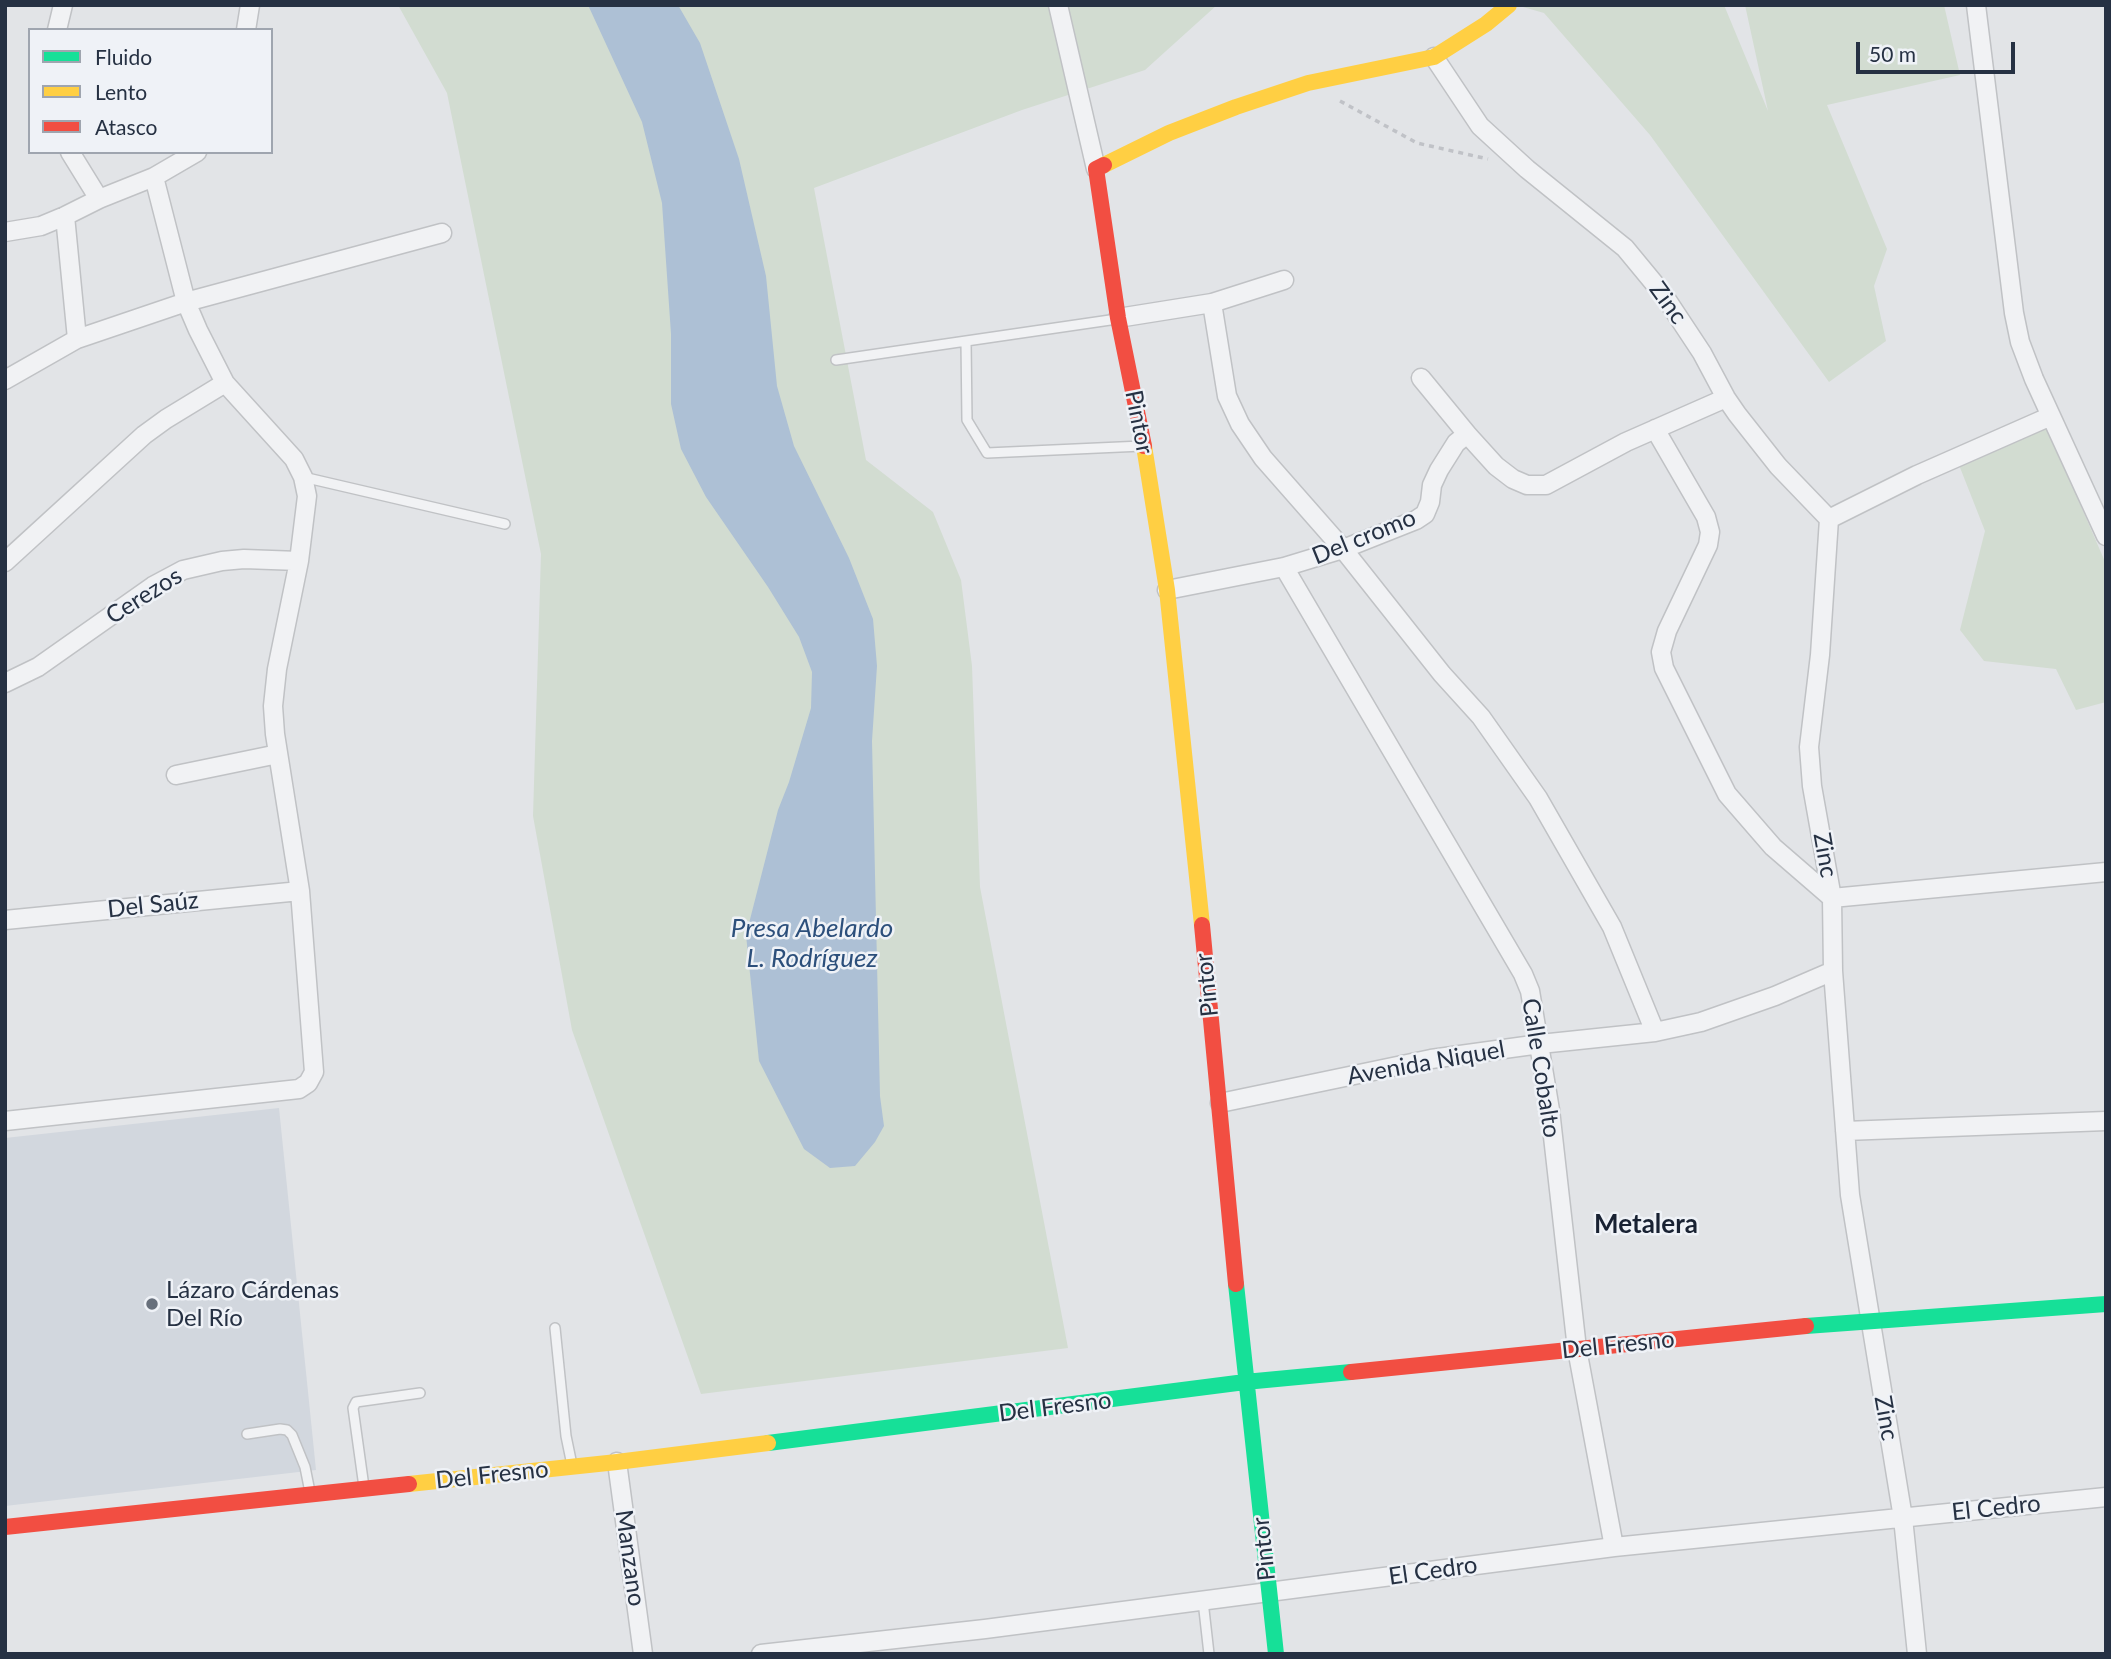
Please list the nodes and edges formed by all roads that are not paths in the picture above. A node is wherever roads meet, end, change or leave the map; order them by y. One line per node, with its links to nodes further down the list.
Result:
1 (63, 5): 6 (street)
2 (250, 5): 7 (street)
3 (1058, 5): 11 (street)
4 (1509, 5): 8 (street)
5 (1976, 5): 28 (street)
6 (57, 28)
7 (246, 28)
8 (1434, 57): 11 (street); 27 (street, Zinc)
9 (71, 154): 13 (street)
10 (194, 154): 12 (street)
11 (1096, 169): 20 (street, Pintor)
12 (154, 177): 13 (street); 18 (street)
13 (99, 199): 14 (street)
14 (65, 216): 15 (street); 21 (street)
15 (5, 232)
16 (442, 233): 18 (street)
17 (1284, 280): 19 (street)
18 (186, 302): 21 (street); 26 (street)
19 (1212, 303): 20 (street); 36 (street)
20 (1118, 318): 22 (lane); 31 (street, Pintor)
21 (77, 340): 25 (street)
22 (966, 341): 23 (lane); 31 (lane)
23 (836, 360)
24 (1421, 378): 30 (street)
25 (5, 380)
26 (225, 383): 32 (street); 38 (street)
27 (1726, 398): 29 (street); 33 (street, Zinc)
28 (2051, 416): 33 (street); 35 (street)
29 (1655, 429): 30 (street); 46 (street)
30 (1467, 434): 36 (street, Del cromo)
31 (1144, 446): 40 (street, Pintor)
32 (303, 477): 34 (lane); 37 (street)
33 (1829, 519): 46 (street, Zinc)
34 (505, 524)
35 (2106, 536)
36 (1343, 549): 39 (street, Del cromo); 49 (street)
37 (299, 561): 41 (street, Cerezos); 42 (street)
38 (5, 562)
39 (1284, 567): 40 (street, Del cromo); 50 (street, Calle Cobalto)
40 (1167, 590): 51 (street, Pintor)
41 (5, 683)
42 (278, 754): 43 (street); 45 (street)
43 (176, 775)
44 (2106, 872): 46 (street)
45 (300, 891): 47 (street, Del Saúz); 52 (street)
46 (1832, 898): 48 (street, Zinc)
47 (5, 920)
48 (1833, 971): 49 (street, Avenida Niquel); 54 (street, Zinc)
49 (1655, 1032): 50 (street, Avenida Niquel)
50 (1540, 1044): 51 (street, Avenida Niquel); 58 (street, Calle Cobalto)
51 (1220, 1103): 59 (street, Pintor)
52 (5, 1121)
53 (2106, 1121): 54 (street)
54 (1845, 1131): 56 (street, Zinc)
55 (2106, 1304): 56 (street, Del Fresno)
56 (1870, 1320): 58 (street, Del Fresno); 67 (street, Zinc)
57 (555, 1328): 63 (lane)
58 (1577, 1349): 59 (street, Del Fresno); 69 (street, Calle Cobalto)
59 (1245, 1382): 62 (street, Del Fresno); 70 (street, Pintor)
60 (420, 1393): 64 (lane)
61 (247, 1434): 65 (lane)
62 (617, 1462): 63 (street, Del Fresno); 72 (street, Manzano)
63 (572, 1467): 64 (street, Del Fresno)
64 (365, 1489): 65 (street, Del Fresno)
65 (310, 1494): 68 (street, Del Fresno)
66 (2106, 1497): 67 (street, El Cedro)
67 (1903, 1518): 69 (street, El Cedro); 76 (street, Zinc)
68 (5, 1528)
69 (1614, 1546): 70 (street, El Cedro)
70 (1268, 1593): 71 (street, El Cedro); 75 (street, Pintor)
71 (1203, 1601): 73 (street, El Cedro); 74 (lane)
72 (643, 1654)
73 (761, 1654)
74 (1209, 1654)
75 (1276, 1654)
76 (1917, 1654)

